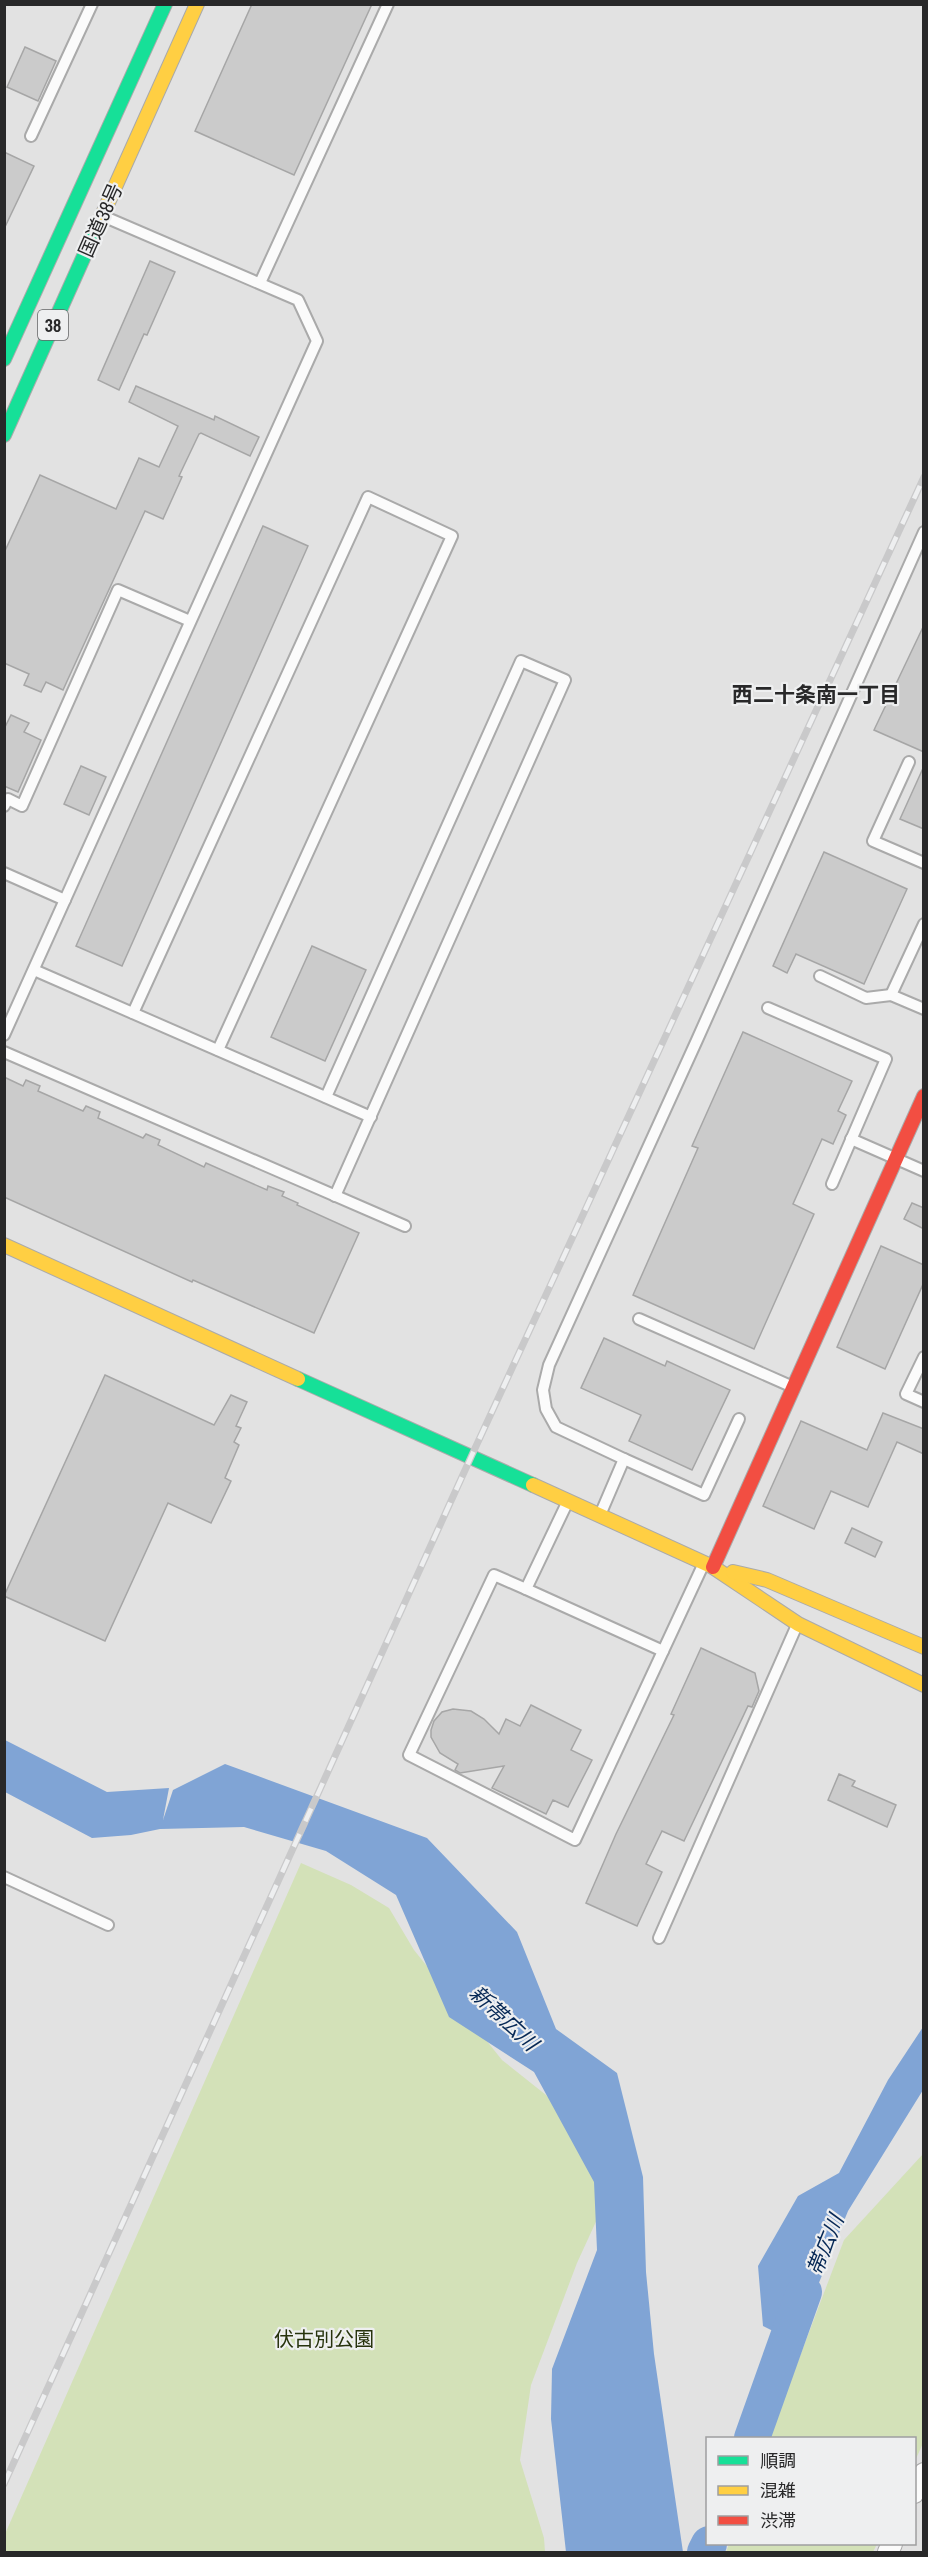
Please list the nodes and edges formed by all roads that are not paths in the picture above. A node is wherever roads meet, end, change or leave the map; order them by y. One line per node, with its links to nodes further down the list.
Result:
1 (92, 4): 5 (lane)
2 (165, 4): 6 (main road, 国道38号 / 38)
3 (197, 4): 6 (main road, 国道38号 / 38)
4 (388, 4): 7 (lane)
5 (32, 136)
6 (88, 210): 7 (lane); 8 (main road, 国道38号 / 38); 9 (main road, 国道38号 / 38)
7 (260, 283): 11 (lane)
8 (4, 359)
9 (4, 435)
10 (924, 532): 42 (lane)
11 (190, 621): 13 (lane); 16 (lane)
12 (909, 762): 14 (lane)
13 (4, 806)
14 (924, 863)
15 (4, 873): 16 (lane)
16 (65, 900): 18 (lane)
17 (924, 924): 20 (lane)
18 (34, 970): 23 (lane); 24 (lane)
19 (820, 976): 20 (lane)
20 (891, 995): 22 (lane)
21 (768, 1008): 30 (lane)
22 (924, 1010)
23 (133, 1013): 25 (lane); 25 (lane)
24 (4, 1035)
25 (218, 1050): 28 (lane)
26 (4, 1052): 34 (lane)
27 (924, 1096): 31 (main road)
28 (326, 1097): 29 (lane); 29 (lane)
29 (370, 1117): 34 (lane)
30 (851, 1139): 31 (lane); 33 (lane)
31 (896, 1159): 32 (lane); 39 (main road)
32 (924, 1171)
33 (831, 1184)
34 (335, 1196): 35 (lane)
35 (405, 1226)
36 (4, 1245): 43 (main road)
37 (639, 1319): 39 (lane)
38 (924, 1357): 40 (lane)
39 (794, 1387): 45 (main road)
40 (924, 1402)
41 (739, 1419): 42 (lane)
42 (624, 1459): 44 (lane)
43 (568, 1501): 44 (main road); 46 (lane)
44 (600, 1515): 45 (main road)
45 (708, 1565): 47 (main road); 48 (lane); 49 (main road)
46 (526, 1589): 48 (lane); 48 (lane)
47 (798, 1624): 49 (main road); 53 (lane)
48 (663, 1651)
49 (917, 1656): 50 (main road)
50 (924, 1685)
51 (4, 1877): 52 (lane)
52 (108, 1925)
53 (659, 1938)
54 (924, 2473): 55 (street)
55 (916, 2491)

